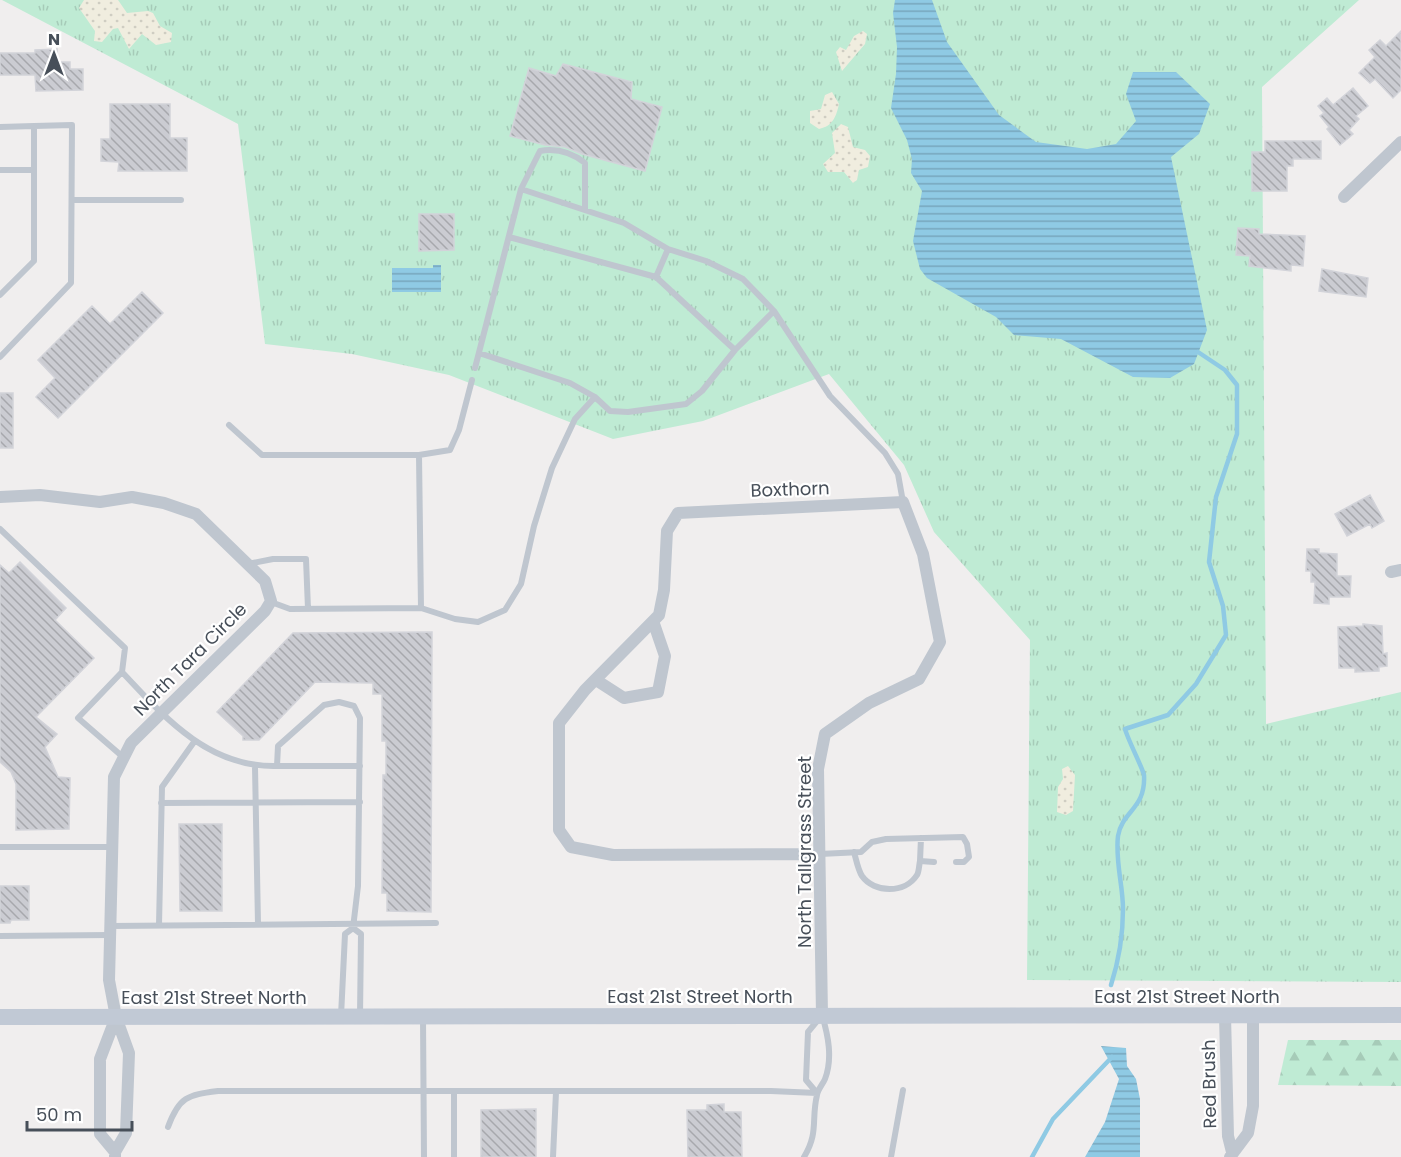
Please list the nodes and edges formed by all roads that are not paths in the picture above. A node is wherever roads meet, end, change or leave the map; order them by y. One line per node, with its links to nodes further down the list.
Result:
1 (34, 126): 2 (lane); 5 (lane); 8 (lane)
2 (0, 127)
3 (1401, 142): 7 (street)
4 (0, 170): 5 (lane)
5 (34, 170): 14 (lane)
6 (521, 189): 10 (lane); 10 (lane); 11 (lane)
7 (1344, 197)
8 (72, 200): 9 (lane); 18 (lane)
9 (181, 200)
10 (585, 210): 12 (lane)
11 (509, 237): 13 (lane); 17 (lane)
12 (668, 249): 13 (lane); 15 (lane)
13 (656, 277): 16 (lane)
14 (0, 295)
15 (774, 310): 16 (lane); 25 (lane)
16 (735, 350): 21 (lane)
17 (479, 352): 19 (lane); 21 (lane)
18 (0, 357)
19 (475, 368)
20 (472, 380): 23 (lane)
21 (595, 397): 29 (lane)
22 (229, 425): 23 (lane)
23 (418, 455): 29 (lane)
24 (0, 496): 27 (street, North Tara Circle)
25 (903, 502): 31 (street, Boxthorn); 47 (street, North Tallgrass Street)
26 (0, 529): 32 (lane)
27 (248, 564): 28 (street, North Tara Circle); 30 (lane)
28 (271, 602): 30 (lane); 34 (street, North Tara Circle)
29 (422, 608): 30 (lane)
30 (308, 609)
31 (653, 621): 33 (street); 33 (street)
32 (122, 672): 34 (lane); 36 (lane)
33 (596, 680): 47 (street)
34 (162, 714): 35 (lane); 36 (street, North Tara Circle)
35 (194, 742): 39 (lane); 41 (lane)
36 (123, 757): 45 (street, North Tara Circle)
37 (277, 766): 38 (lane); 38 (lane); 39 (lane)
38 (360, 766): 40 (lane)
39 (255, 767): 42 (lane)
40 (360, 802): 42 (lane); 54 (lane)
41 (161, 803): 42 (lane); 53 (lane)
42 (256, 804): 52 (lane)
43 (921, 838): 46 (lane); 48 (lane); 50 (lane)
44 (0, 847): 45 (lane)
45 (111, 847): 55 (street, North Tara Circle)
46 (854, 852): 47 (lane); 48 (lane)
47 (820, 854): 57 (street, North Tallgrass Street)
48 (920, 861): 49 (lane)
49 (934, 862)
50 (956, 862)
51 (436, 923): 54 (lane)
52 (258, 924): 53 (lane); 54 (lane)
53 (159, 925): 55 (lane)
54 (353, 925): 61 (lane); 62 (lane)
55 (110, 930): 56 (lane); 65 (street, North Tara Circle)
56 (0, 936)
57 (822, 1015): 58 (main road, East 21st Street North); 63 (main road, East 21st Street North); 70 (lane); 70 (lane)
58 (1225, 1015): 59 (main road, East 21st Street North); 72 (street, Red Brush)
59 (1253, 1015): 60 (main road, East 21st Street North); 72 (street, Red Brush)
60 (1401, 1015)
61 (342, 1016): 62 (main road, East 21st Street North); 65 (main road, East 21st Street North)
62 (360, 1016): 63 (main road, East 21st Street North)
63 (423, 1016): 67 (lane)
64 (0, 1017): 65 (main road, East 21st Street North)
65 (116, 1017): 73 (street, North Tara Circle); 73 (street)
66 (903, 1090): 78 (lane)
67 (424, 1092): 68 (lane); 71 (lane); 74 (lane)
68 (454, 1092): 69 (lane); 75 (lane)
69 (556, 1092): 70 (lane); 76 (lane)
70 (817, 1093): 77 (lane)
71 (168, 1127)
72 (1231, 1154)
73 (115, 1155)
74 (424, 1157)
75 (454, 1157)
76 (553, 1157)
77 (804, 1157)
78 (891, 1157)

